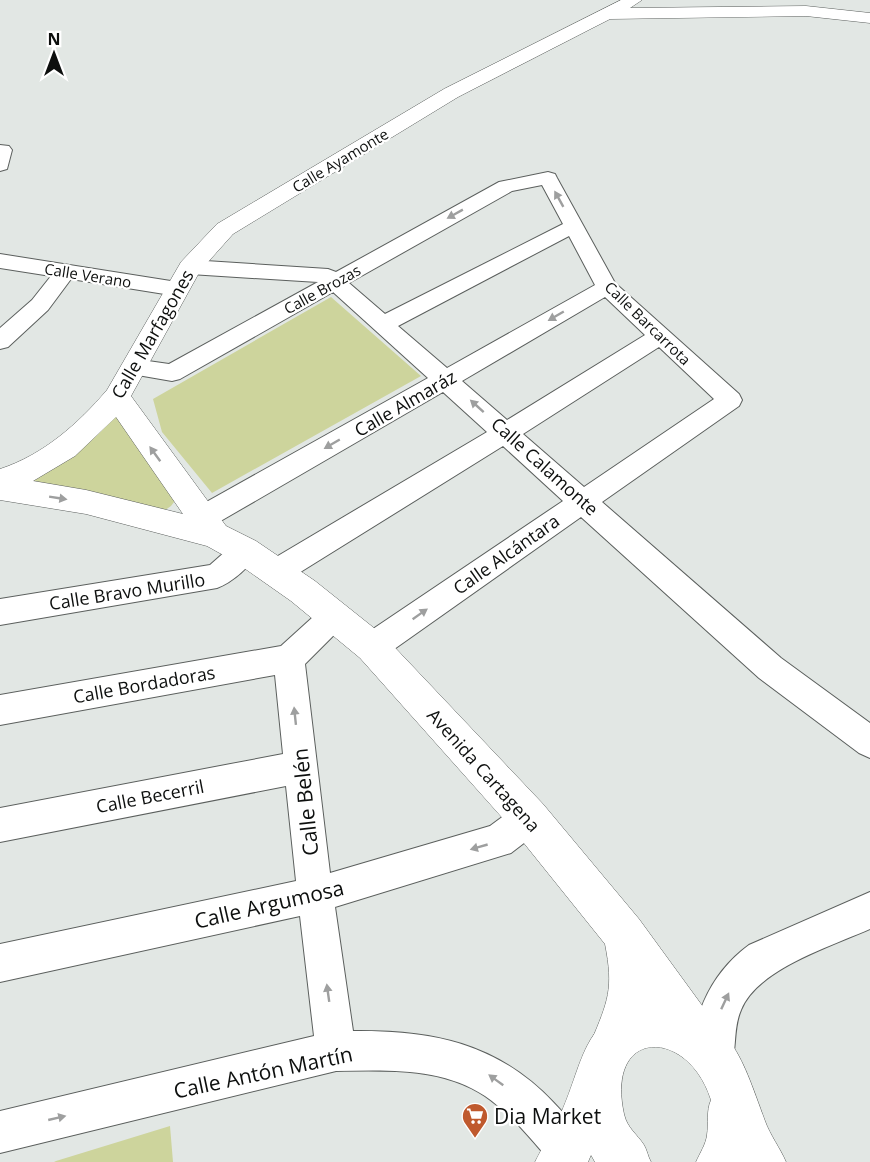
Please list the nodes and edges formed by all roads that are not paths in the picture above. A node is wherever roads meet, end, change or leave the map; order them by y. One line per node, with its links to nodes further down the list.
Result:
1 (634, 0): 2 (main road, Calle Ayamonte)
2 (607, 14): 3 (main road); 6 (main road, Calle Ayamonte)
3 (870, 18)
4 (506, 186): 5 (street, Calle Barcarrota, one-way to 4); 10 (street, Calle Brozas, one-way to 10)
5 (574, 226): 11 (street, Calle Barcarrota); 13 (street)
6 (212, 242): 8 (main road, Calle Marfagones)
7 (0, 261): 9 (street, Calle Verano)
8 (190, 267): 10 (street, Calle Calamonte); 12 (main road, Calle Marfagones)
9 (66, 271): 12 (street, Calle Verano); 15 (street)
10 (335, 282): 13 (street, Calle Calamonte); 16 (street, Calle Brozas)
11 (607, 287): 14 (street, Calle Barcarrota); 17 (street, Calle Almaráz, one-way to 17)
12 (177, 289): 16 (main road, Calle Marfagones)
13 (383, 324): 17 (street, Calle Calamonte)
14 (660, 336): 19 (street, Calle Barcarrota); 20 (street)
15 (0, 341)
16 (134, 367): 18 (main road, Calle Marfagones)
17 (446, 379): 20 (street, Calle Calamonte, one-way to 17); 26 (street, Calle Almaráz, one-way to 26)
18 (117, 398): 21 (main road, Calle Marfagones); 22 (main road, Avenida Cartagena, one-way to 18)
19 (730, 400): 24 (street, Calle Alcántara)
20 (507, 432): 24 (street, Calle Calamonte); 27 (street)
21 (0, 481)
22 (177, 484): 25 (main road); 26 (main road, Avenida Cartagena)
23 (0, 488): 25 (main road, Avenida Cartagena, one-way to 25)
24 (583, 500): 30 (street, Calle Alcántara, one-way to 24); 33 (street, Calle Calamonte)
25 (142, 517): 26 (main road, Avenida Cartagena)
26 (220, 535): 27 (main road, Avenida Cartagena); 28 (street, Calle Bravo Murillo)
27 (276, 572): 29 (main road, Avenida Cartagena)
28 (0, 612)
29 (334, 616): 30 (main road, Avenida Cartagena); 31 (street)
30 (372, 647): 35 (main road, Avenida Cartagena)
31 (289, 659): 32 (street, Calle Bordadoras); 34 (street, Calle Belén, one-way to 31)
32 (0, 710)
33 (870, 742)
34 (301, 767): 36 (street, Calle Becerril); 37 (street, Calle Belén)
35 (529, 818): 37 (street, Calle Argumosa, one-way to 37); 39 (main road, Avenida Cartagena)
36 (0, 825)
37 (315, 895): 40 (street, Calle Argumosa); 41 (street, Calle Belén, one-way to 37)
38 (870, 910): 43 (street, one-way to 38)
39 (624, 934): 42 (main road); 43 (main road, Avenida Cartagena)
40 (0, 963)
41 (336, 1051): 44 (street, Calle Antón Martín, one-way to 41); 45 (street, Calle Antón Martín, one-way to 41)
42 (606, 1060): 43 (main road); 45 (main road); 46 (main road)
43 (716, 1067): 47 (main road); 48 (main road, Avenida Cartagena)
44 (0, 1132)
45 (564, 1156)
46 (626, 1162)
47 (721, 1162)
48 (761, 1162)

